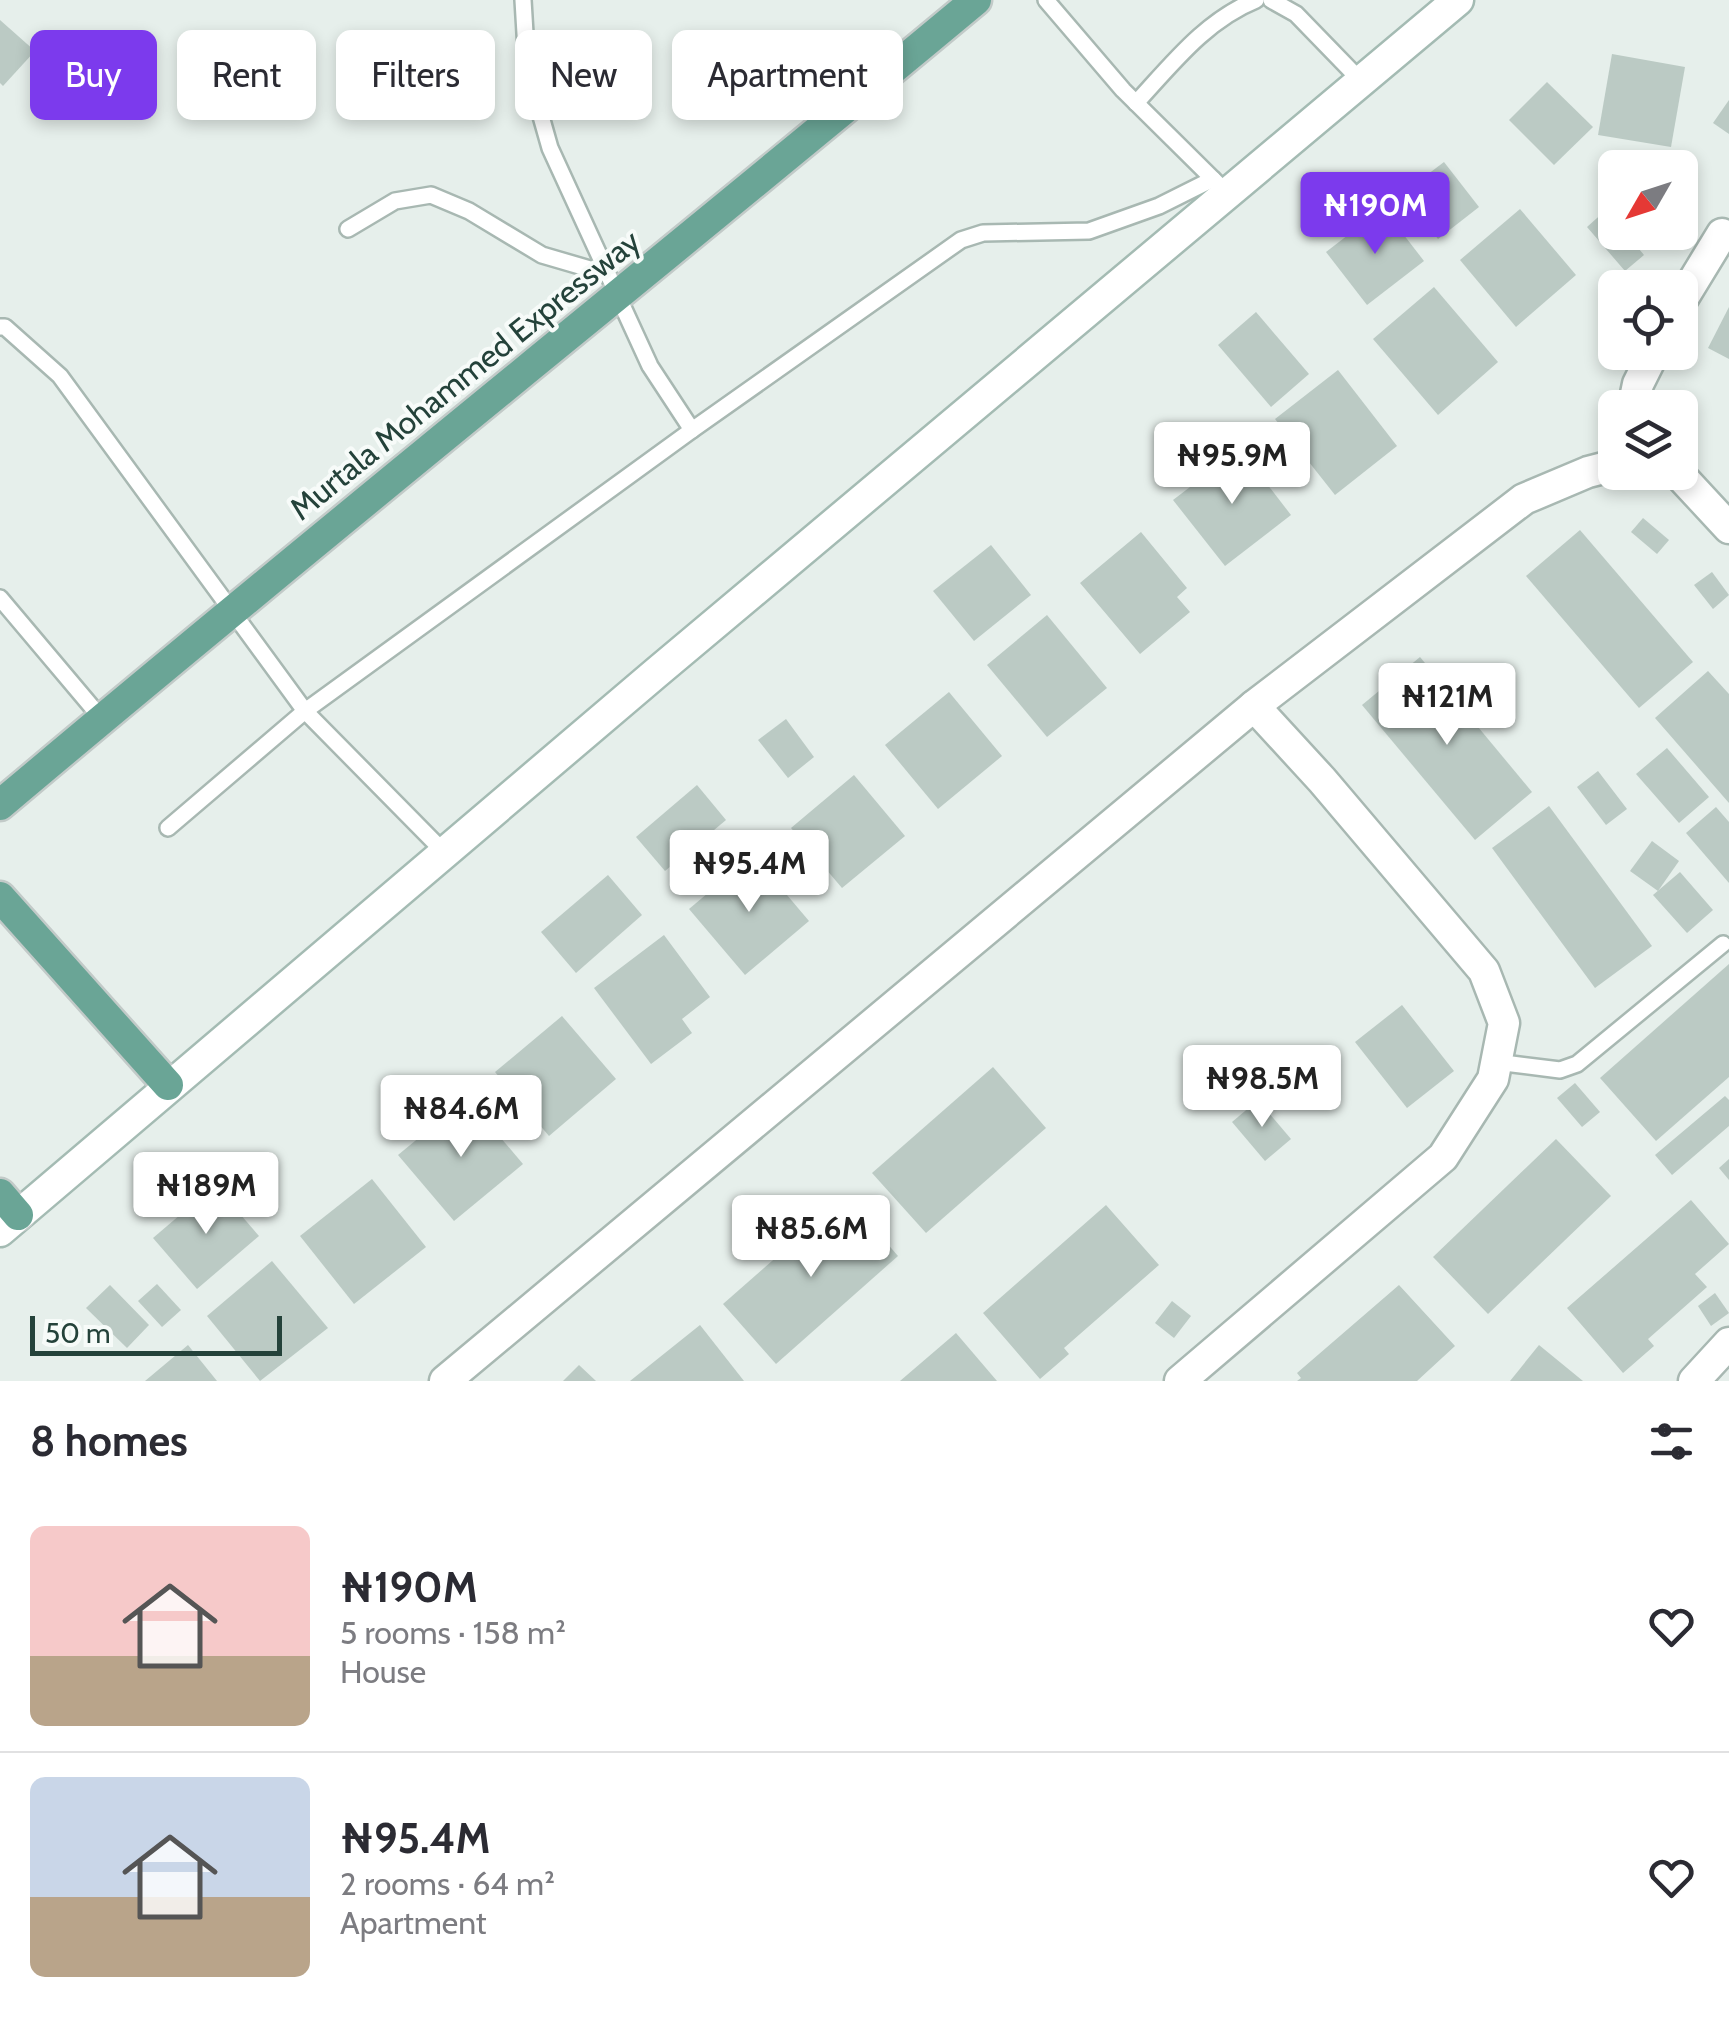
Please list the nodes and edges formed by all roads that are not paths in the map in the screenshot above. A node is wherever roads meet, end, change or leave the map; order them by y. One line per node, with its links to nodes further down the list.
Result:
1 (523, 0): 13 (lane)
2 (976, 0): 13 (main road, Murtala Mohammed Expressway)
3 (1046, 0): 8 (lane)
4 (1256, 0): 8 (lane)
5 (1271, 0): 7 (lane)
6 (1458, 0): 7 (street)
7 (1361, 82): 9 (street)
8 (1136, 103): 9 (lane)
9 (1220, 186): 15 (lane); 26 (street)
10 (348, 229): 13 (lane)
11 (1722, 234): 12 (street)
12 (1698, 273)
13 (612, 286): 15 (lane); 20 (main road, Murtala Mohammed Expressway)
14 (0, 327): 20 (lane)
15 (692, 430): 22 (lane)
16 (1598, 469): 21 (street)
17 (1694, 490): 18 (street)
18 (1729, 528)
19 (0, 598): 23 (lane)
20 (232, 610): 22 (lane); 23 (main road, Murtala Mohammed Expressway)
21 (1254, 706): 29 (street); 33 (street)
22 (306, 711): 25 (lane); 26 (lane)
23 (102, 718): 24 (main road, Murtala Mohammed Expressway)
24 (0, 805)
25 (168, 828)
26 (446, 853): 30 (street)
27 (0, 897): 30 (main road)
28 (1722, 944): 29 (lane)
29 (1496, 1062): 34 (street)
30 (168, 1085): 31 (street)
31 (6, 1213)
32 (1729, 1343): 35 (street)
33 (446, 1381)
34 (1180, 1381)
35 (1694, 1381)

